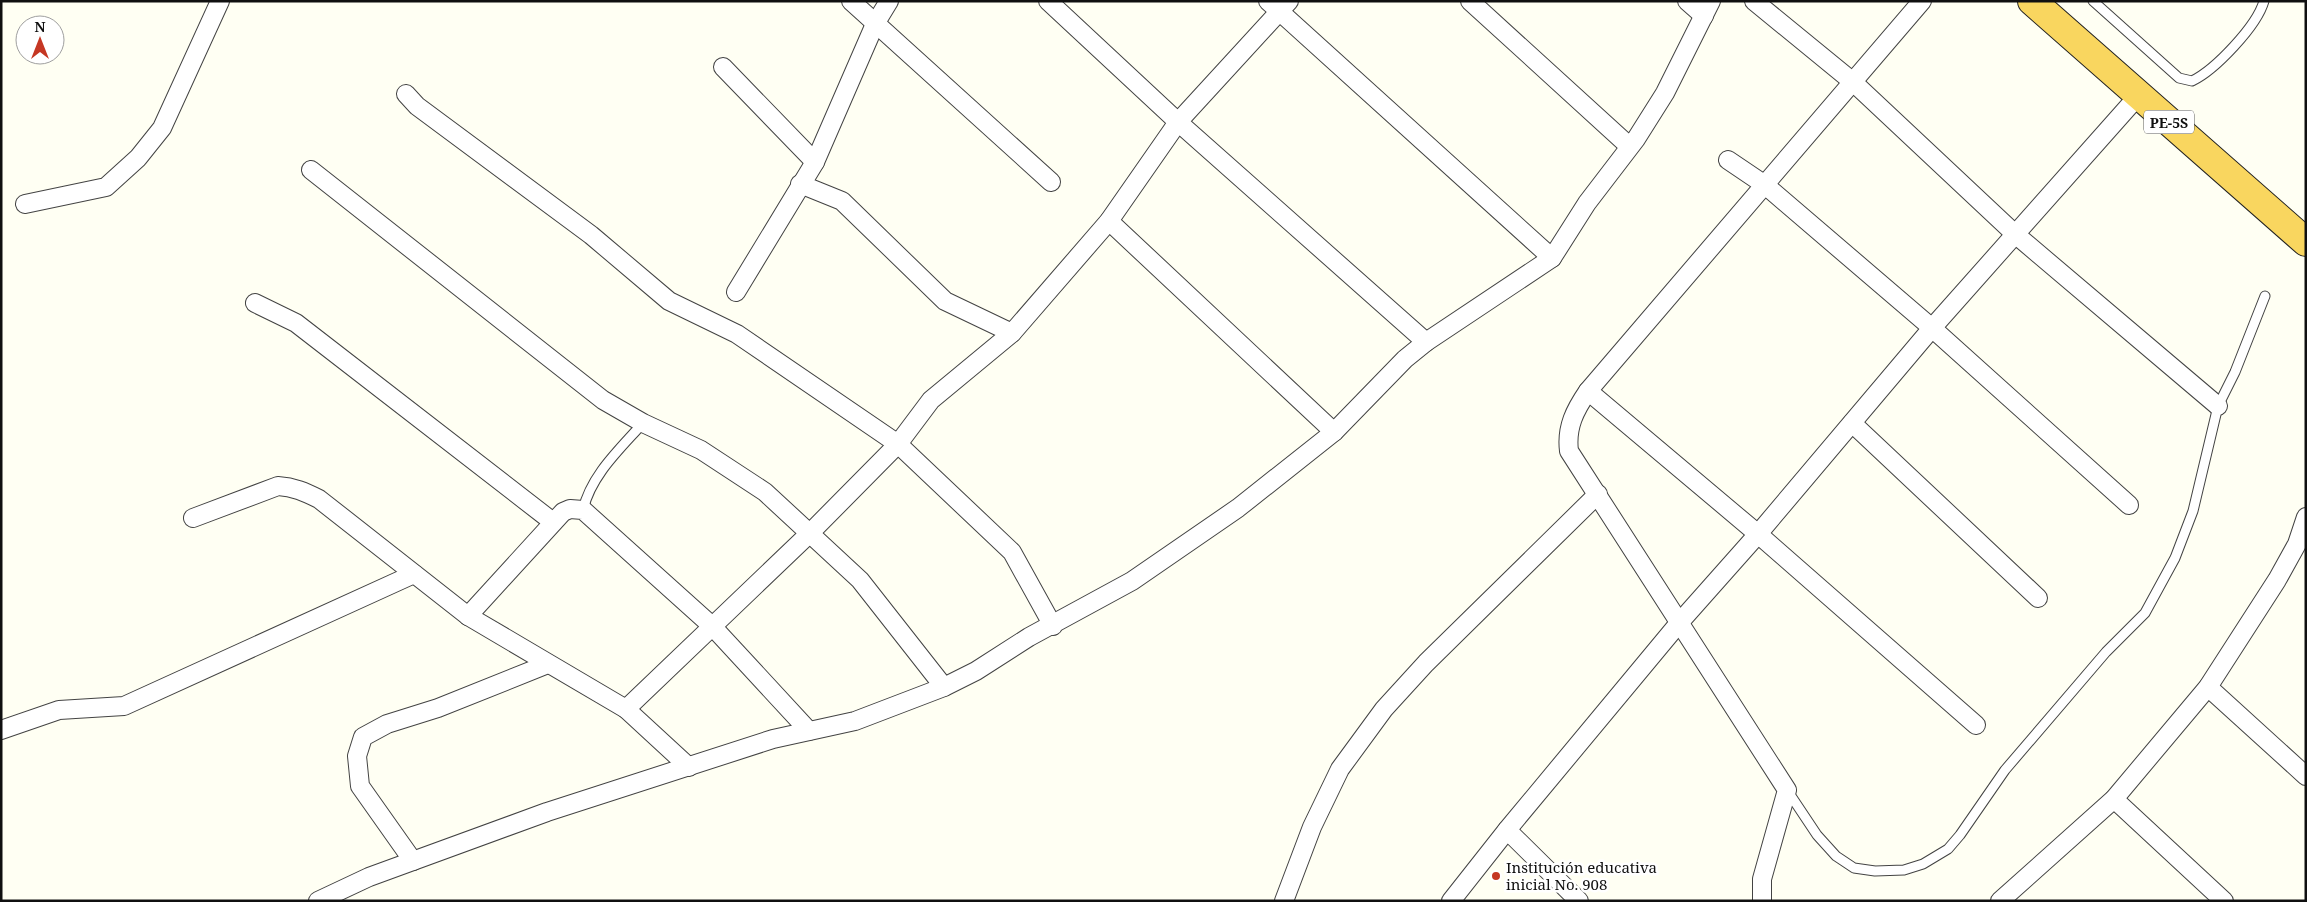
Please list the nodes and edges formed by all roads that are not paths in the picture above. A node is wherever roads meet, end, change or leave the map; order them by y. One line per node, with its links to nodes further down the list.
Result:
1 (220, 1): 27 (street)
2 (851, 1): 14 (street)
3 (889, 1): 14 (street)
4 (1048, 1): 19 (street)
5 (1470, 1): 20 (street)
6 (1687, 1): 13 (street)
7 (1754, 1): 16 (street)
8 (1922, 1): 16 (street)
9 (2032, 1): 18 (highway, PE-5S)
10 (2093, 1): 11 (lane)
11 (2264, 1)
12 (1279, 5): 19 (street); 31 (street)
13 (1707, 9): 20 (street)
14 (875, 24): 22 (street); 24 (street)
15 (723, 67): 22 (street)
16 (1853, 82): 26 (street); 29 (street)
17 (406, 94): 43 (street)
18 (2138, 96): 29 (street); 30 (highway, PE-5S)
19 (1178, 122): 28 (street); 37 (street)
20 (1629, 146): 31 (street)
21 (1728, 160): 26 (street)
22 (816, 162): 25 (street)
23 (311, 170): 40 (street)
24 (1051, 182)
25 (800, 184): 32 (street); 36 (street)
26 (1765, 185): 35 (street); 38 (street)
27 (25, 204)
28 (1109, 221): 36 (street); 42 (street)
29 (2015, 234): 35 (street); 39 (street)
30 (2306, 242)
31 (1552, 258): 37 (street)
32 (736, 292)
33 (2265, 296): 39 (lane)
34 (256, 303): 49 (street)
35 (1932, 328): 41 (street); 45 (street)
36 (1012, 333): 43 (street)
37 (1426, 342): 42 (street)
38 (1588, 391): 44 (street); 51 (street)
39 (2218, 406): 68 (lane)
40 (643, 422): 46 (lane); 50 (street)
41 (1852, 422): 51 (street); 54 (street)
42 (1334, 432): 58 (street)
43 (898, 444): 50 (street); 58 (street)
44 (1598, 494): 56 (street); 74 (street)
45 (2129, 505)
46 (583, 510): 49 (street); 57 (street)
47 (2306, 517): 52 (street)
48 (193, 518): 53 (street)
49 (553, 522): 55 (street)
50 (810, 533): 57 (street); 60 (street)
51 (1758, 534): 56 (street); 63 (street)
52 (2301, 547): 61 (street)
53 (414, 574): 55 (street); 64 (street)
54 (2038, 598)
55 (468, 616): 59 (street)
56 (1679, 623): 68 (street); 70 (street)
57 (712, 626): 62 (street); 65 (street)
58 (1053, 626): 60 (street)
59 (548, 664): 62 (street); 71 (street)
60 (944, 687): 65 (street)
61 (2208, 687): 67 (street); 69 (street)
62 (626, 709): 66 (street)
63 (1976, 725)
64 (1, 730)
65 (808, 731): 66 (street)
66 (689, 767): 71 (street)
67 (2306, 776)
68 (1787, 790): 77 (street)
69 (2114, 799): 72 (street); 78 (street)
70 (1507, 830): 75 (street); 76 (street)
71 (413, 861): 73 (street)
72 (2003, 900)
73 (318, 901)
74 (1284, 901)
75 (1451, 901)
76 (1579, 901)
77 (1762, 901)
78 (2224, 901)

